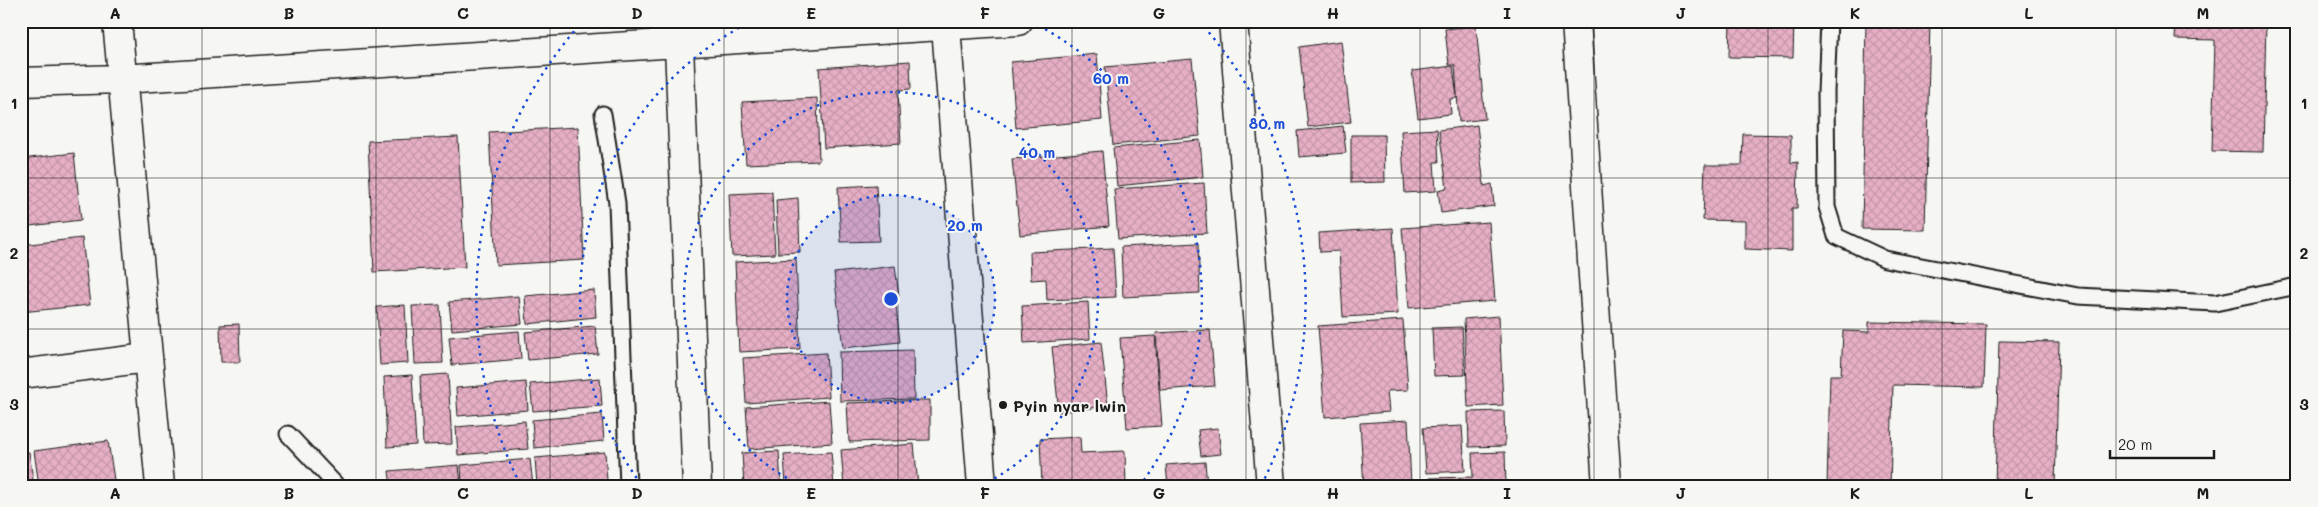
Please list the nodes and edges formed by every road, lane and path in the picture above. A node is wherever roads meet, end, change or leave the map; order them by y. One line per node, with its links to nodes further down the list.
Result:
1 (116, 21): 8 (street)
2 (1018, 21): 6 (street)
3 (1233, 21): 20 (street)
4 (1576, 21): 21 (street)
5 (1829, 21): 11 (lane)
6 (946, 27): 7 (street); 19 (street)
7 (679, 33): 8 (street); 18 (street)
8 (121, 79): 9 (street); 12 (street)
9 (21, 82)
10 (603, 114): 17 (lane)
11 (2297, 286)
12 (147, 358): 13 (street); 15 (street)
13 (21, 374)
14 (288, 434): 16 (lane)
15 (160, 486)
16 (337, 486)
17 (628, 486)
18 (697, 486)
19 (982, 486)
20 (1271, 486)
21 (1607, 486)

